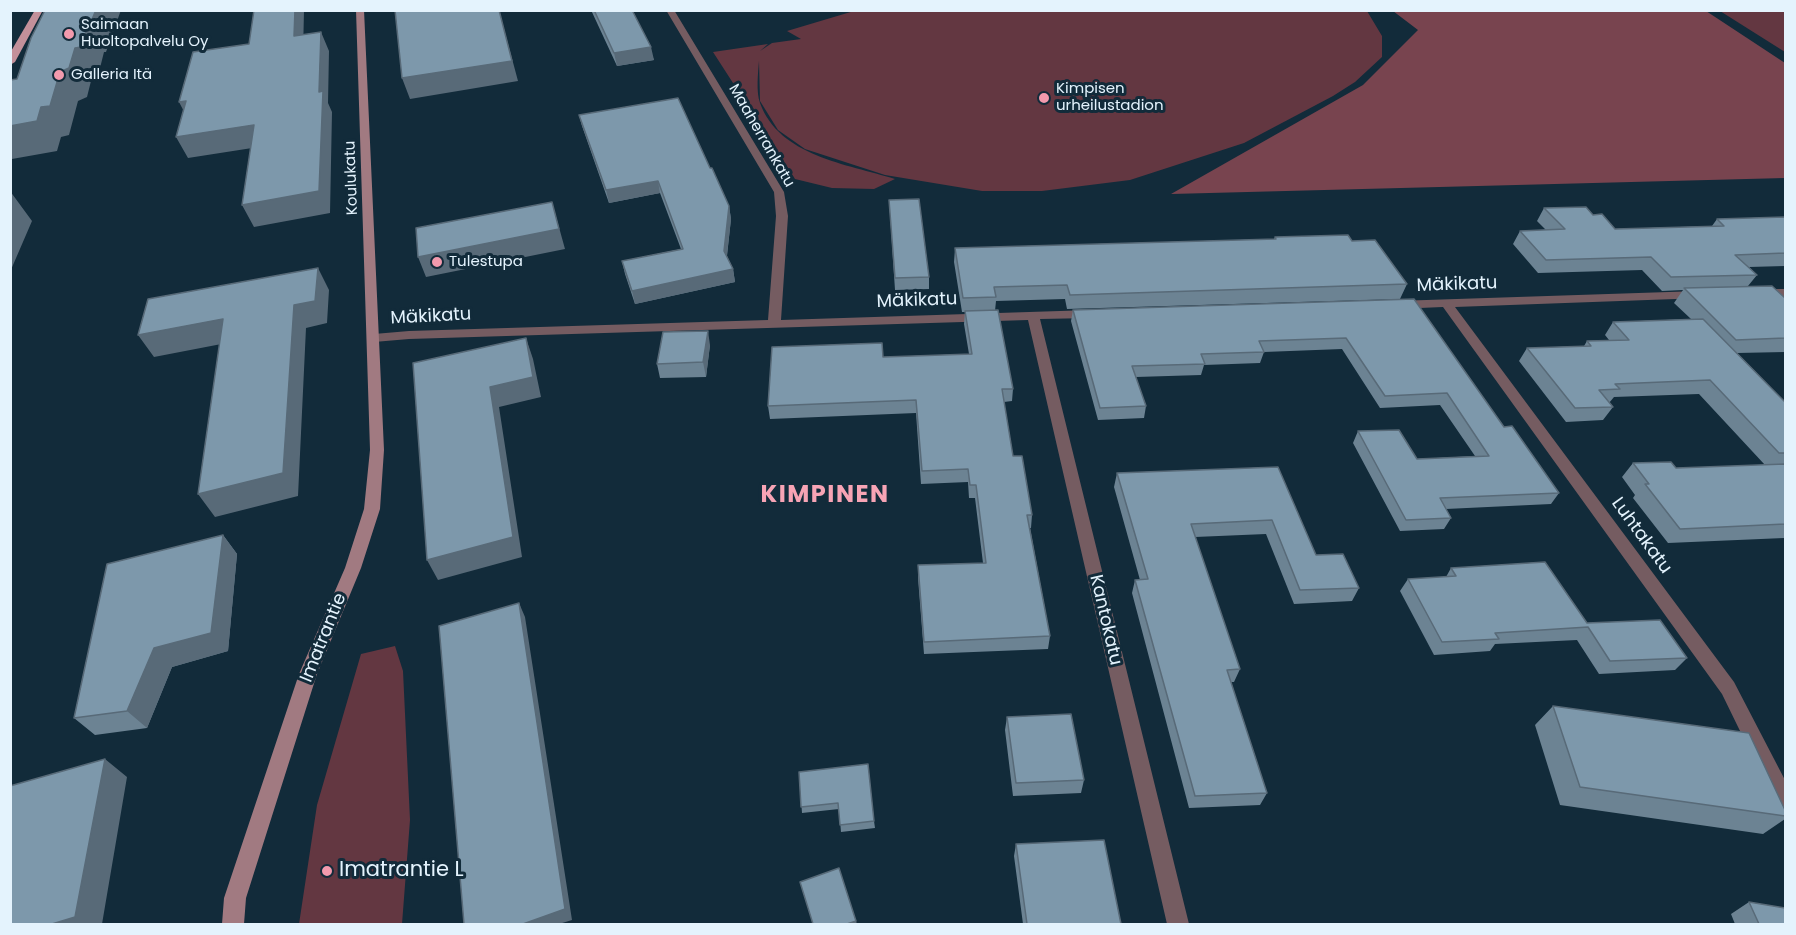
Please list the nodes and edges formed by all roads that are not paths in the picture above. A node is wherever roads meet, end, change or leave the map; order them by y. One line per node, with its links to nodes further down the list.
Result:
1 (39, 10): 4 (main road)
2 (360, 10): 13 (street, Koulukatu)
3 (670, 10): 12 (street, Maaherrankatu)
4 (10, 62)
5 (1741, 294): 7 (street)
6 (1717, 295): 8 (street, Mäkikatu)
7 (1782, 296)
8 (1446, 303): 9 (street, Mäkikatu); 14 (street, Luhtakatu)
9 (1387, 305)
10 (1100, 314): 11 (street, Mäkikatu)
11 (1033, 316): 12 (street, Mäkikatu); 17 (street, Kantokatu)
12 (774, 324): 13 (street, Mäkikatu)
13 (374, 341): 16 (street, Imatrantie)
14 (1779, 779): 15 (street, Luhtakatu)
15 (1785, 804)
16 (233, 924)
17 (1178, 924)

